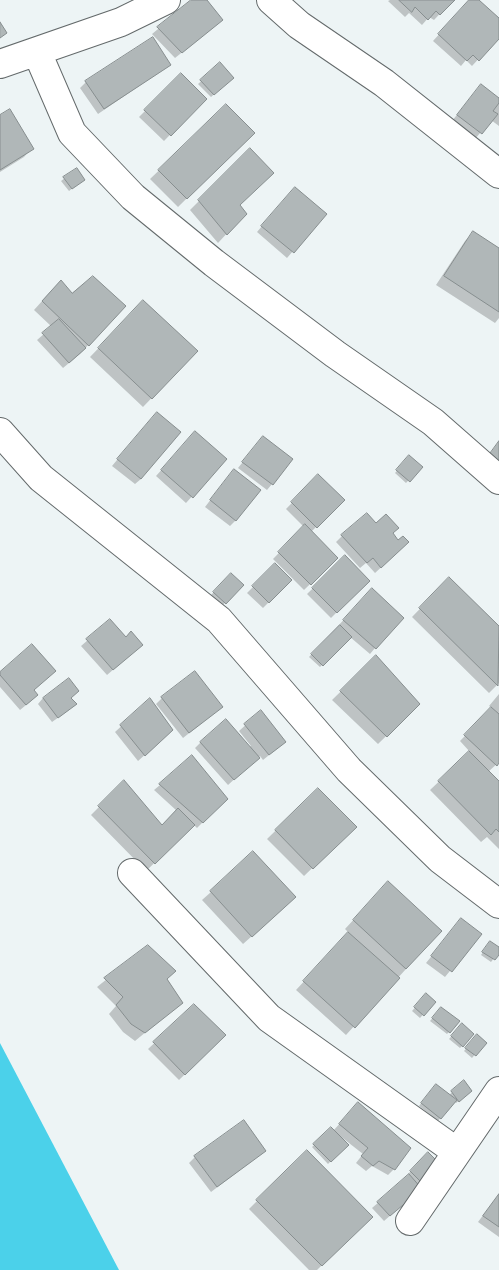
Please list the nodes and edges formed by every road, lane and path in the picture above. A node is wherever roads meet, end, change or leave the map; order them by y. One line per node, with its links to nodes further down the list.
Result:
1 (271, 0): 5 (street)
2 (162, 1): 3 (street)
3 (37, 52): 4 (street); 7 (street)
4 (0, 64)
5 (499, 174)
6 (0, 432): 9 (street)
7 (499, 480)
8 (132, 873): 11 (street)
9 (499, 904)
10 (499, 1091): 11 (street)
11 (458, 1152): 12 (street)
12 (410, 1221)

